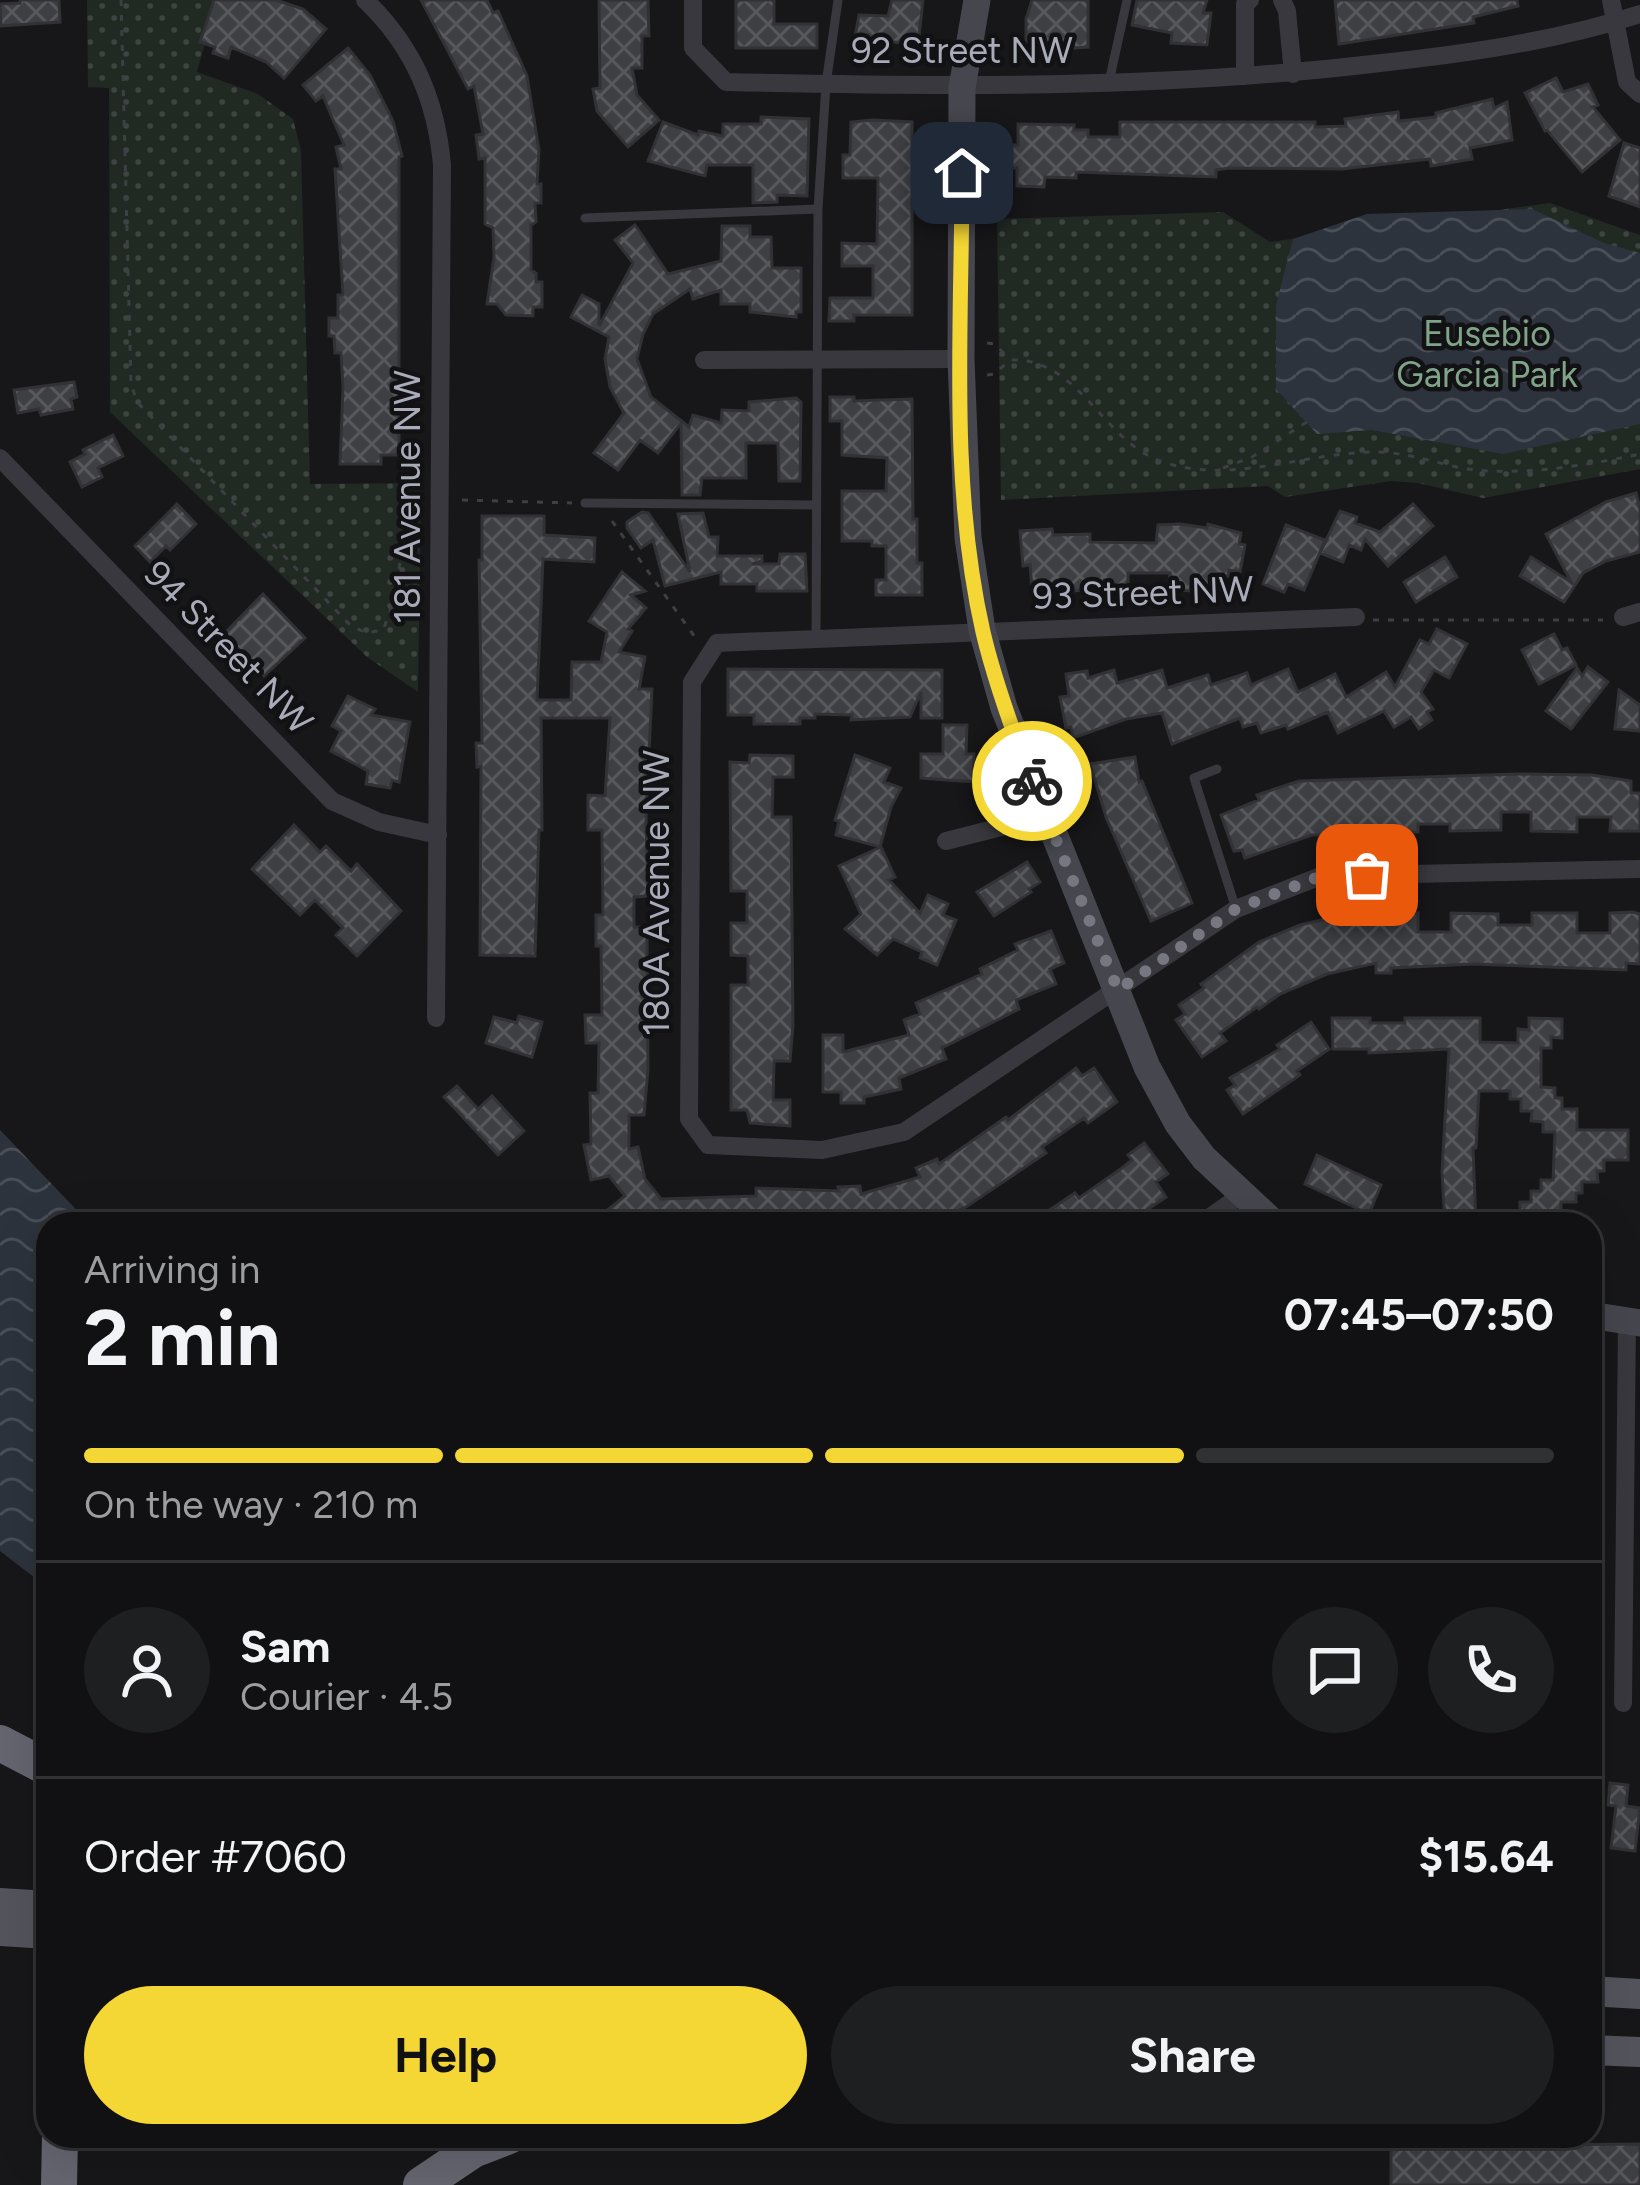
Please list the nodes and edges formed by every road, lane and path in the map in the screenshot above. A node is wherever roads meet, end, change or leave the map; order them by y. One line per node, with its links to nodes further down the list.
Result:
1 (121, 0): 28 (path)
2 (364, 0): 28 (street, 181 Avenue NW)
3 (693, 0): 15 (street, 92 Street NW)
4 (838, 0): 15 (lane)
5 (977, 0): 16 (street)
6 (1127, 0): 14 (lane)
7 (1250, 0): 13 (street)
8 (1282, 0): 12 (street)
9 (1611, 0): 11 (street)
10 (1640, 14): 11 (street, 92 Street NW)
11 (1617, 21): 12 (street, 92 Street NW); 17 (street)
12 (1292, 74): 13 (street, 92 Street NW)
13 (1245, 76): 14 (street, 92 Street NW)
14 (1109, 82): 16 (street, 92 Street NW)
15 (826, 84): 16 (street, 92 Street NW); 18 (lane)
16 (962, 88): 21 (street)
17 (1640, 94)
18 (818, 209): 19 (lane); 20 (lane)
19 (585, 218)
20 (818, 359): 21 (street); 22 (street); 30 (lane)
21 (961, 359): 23 (path); 23 (path); 33 (street)
22 (704, 360)
23 (1010, 360): 27 (path)
24 (1313, 418): 27 (path)
25 (1640, 454): 27 (path)
26 (0, 458): 38 (street, 94 Street NW)
27 (1216, 471)
28 (440, 500): 29 (path); 38 (street, 181 Avenue NW)
29 (585, 503): 30 (lane); 35 (path)
30 (815, 505): 34 (lane)
31 (1632, 614): 32 (path)
32 (1356, 617): 33 (street, 93 Street NW)
33 (982, 630): 34 (street, 93 Street NW); 37 (street)
34 (816, 638): 35 (street, 93 Street NW)
35 (712, 649): 42 (street, 180A Avenue NW)
36 (1217, 769): 41 (lane)
37 (1045, 816): 39 (street); 42 (street)
38 (438, 835): 43 (street, 181 Avenue NW)
39 (946, 841)
40 (1640, 869): 41 (street)
41 (1236, 909): 42 (street)
42 (1118, 990): 44 (street)
43 (436, 1018)
44 (1240, 1196): 45 (street); 46 (street)
45 (1217, 1212)
46 (1260, 1212)
47 (1602, 1317): 48 (street)
48 (1634, 1322): 49 (street)
49 (1633, 1471): 50 (street)
50 (1623, 1703)
51 (0, 1743): 52 (highway)
52 (36, 1762)
53 (0, 1903): 54 (main road)
54 (36, 1905)
55 (0, 1931): 56 (main road)
56 (36, 1933)
57 (1602, 1991): 58 (main road)
58 (1640, 1994)
59 (1602, 2051): 60 (main road)
60 (1640, 2053)
61 (60, 2148): 63 (highway)
62 (478, 2148): 64 (highway)
63 (59, 2185)
64 (421, 2185)

